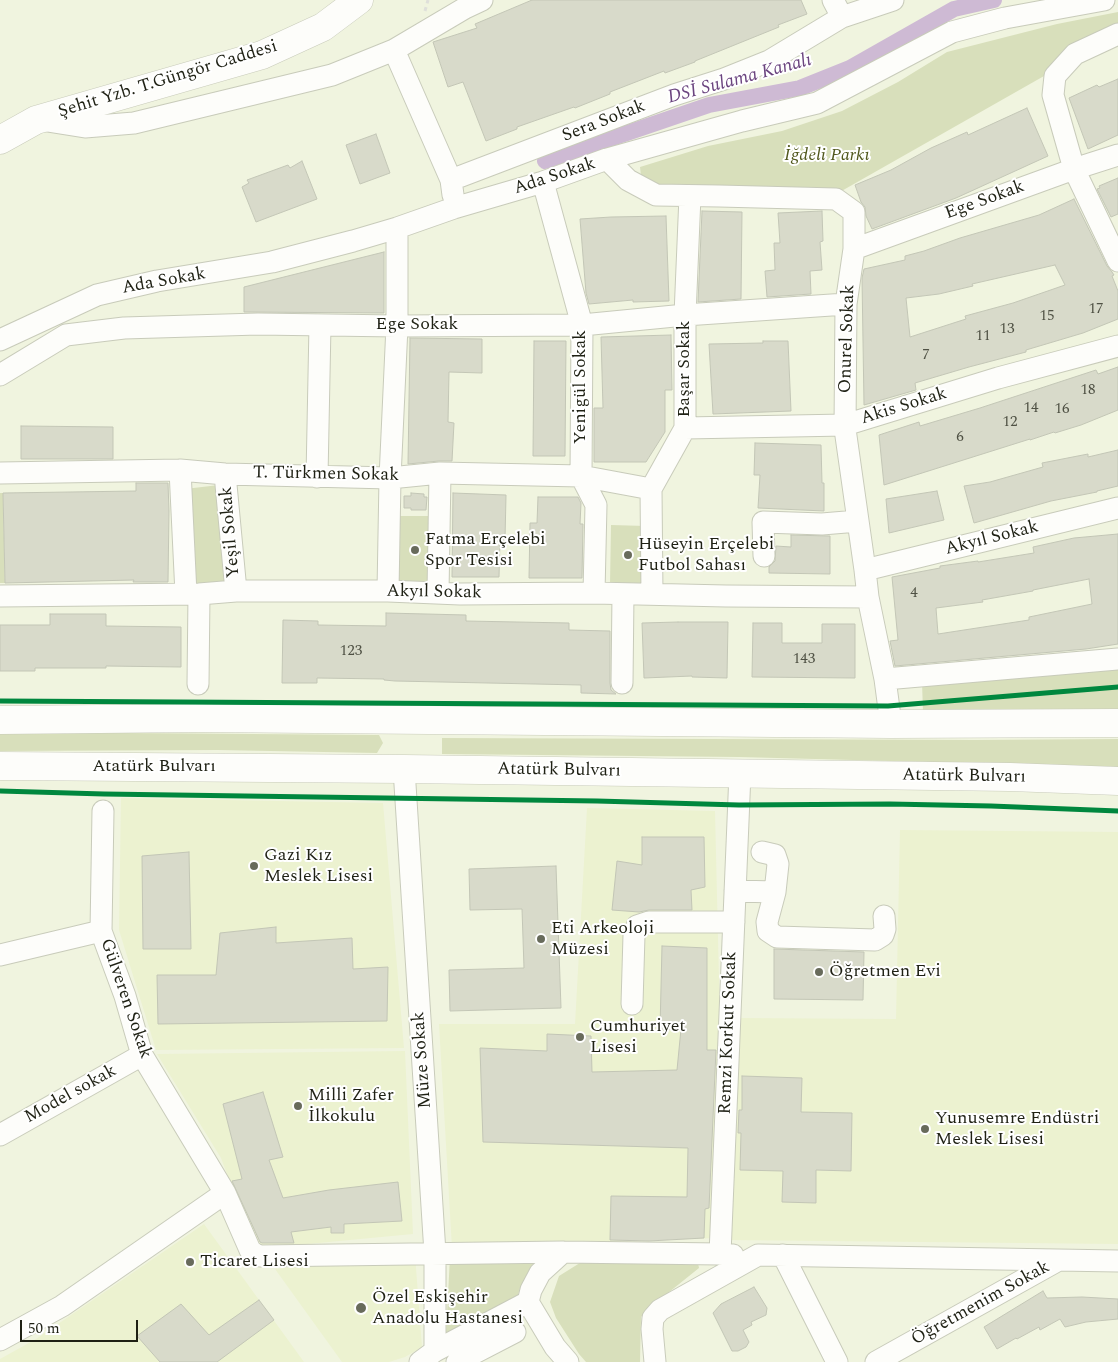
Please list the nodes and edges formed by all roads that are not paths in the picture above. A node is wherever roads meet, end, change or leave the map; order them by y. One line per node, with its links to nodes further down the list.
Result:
1 (359, 0): 8 (main road, Şehit Yzb. T.Güngör Caddesi)
2 (482, 0): 7 (street)
3 (892, 0): 5 (street, Sera Sokak)
4 (1104, 0): 11 (street, Ada Sokak)
5 (838, 9): 13 (street, Sera Sokak)
6 (1118, 34): 12 (street)
7 (394, 50): 8 (street); 13 (street)
8 (36, 120): 9 (main road, Şehit Yzb. T.Güngör Caddesi)
9 (0, 140)
10 (1118, 155): 12 (street, Ege Sokak)
11 (607, 160): 14 (street, Ada Sokak); 15 (street, Onurel Sokak)
12 (1074, 169): 18 (street, Ege Sokak); 19 (street)
13 (451, 180): 16 (street)
14 (543, 182): 16 (street, Ada Sokak); 23 (street, Yenigül Sokak)
15 (690, 196): 18 (street, Onurel Sokak); 21 (street, Başar Sokak)
16 (454, 208): 17 (street, Ada Sokak)
17 (397, 228): 24 (street); 25 (street, Ada Sokak)
18 (854, 249): 20 (street, Onurel Sokak)
19 (1118, 261)
20 (846, 304): 21 (street, Ege Sokak); 28 (street, Onurel Sokak)
21 (686, 315): 23 (street, Ege Sokak); 29 (street, Başar Sokak)
22 (320, 325): 24 (street, Ege Sokak); 27 (street, Ege Sokak); 35 (street)
23 (582, 325): 24 (street, Ege Sokak); 34 (street, Yenigül Sokak)
24 (397, 326): 36 (street)
25 (0, 340)
26 (1118, 346): 28 (street, Akis Sokak)
27 (0, 376)
28 (845, 425): 29 (street, Akis Sokak); 39 (street, Onurel Sokak)
29 (685, 428): 37 (street, Başar Sokak)
30 (180, 470): 31 (street, T. Türkmen Sokak); 33 (street, T. Türkmen Sokak); 46 (street)
31 (0, 473)
32 (440, 473): 34 (street, T. Türkmen Sokak); 36 (street, T. Türkmen Sokak); 44 (street)
33 (225, 474): 35 (street, T. Türkmen Sokak); 42 (street, Yeşil Sokak)
34 (581, 476): 37 (street, T. Türkmen Sokak); 45 (street, Yenigül Sokak)
35 (317, 477): 36 (street, T. Türkmen Sokak)
36 (390, 478): 43 (street)
37 (652, 489): 48 (street, Başar Sokak)
38 (1118, 508): 41 (street, Akyıl Sokak)
39 (858, 521): 40 (street); 41 (street, Onurel Sokak)
40 (764, 556)
41 (865, 570): 50 (street, Onurel Sokak)
42 (236, 590): 43 (street, Akyıl Sokak); 46 (street, Akyıl Sokak)
43 (388, 591): 44 (street, Akyıl Sokak)
44 (438, 593): 45 (street, Akyıl Sokak)
45 (594, 593): 47 (street, Akyıl Sokak)
46 (192, 594): 49 (street, Akyıl Sokak); 54 (street)
47 (623, 594): 48 (street, Akyıl Sokak); 53 (street)
48 (652, 594): 50 (street, Akyıl Sokak)
49 (0, 596)
50 (868, 597): 52 (street, Onurel Sokak)
51 (1118, 659): 52 (street)
52 (885, 679): 57 (street, Onurel Sokak)
53 (622, 683)
54 (198, 684)
55 (0, 720): 57 (main road)
56 (1118, 723): 57 (main road)
57 (891, 724)
58 (0, 766): 59 (main road, Atatürk Bulvarı)
59 (404, 768): 60 (main road, Atatürk Bulvarı); 75 (street, Müze Sokak)
60 (740, 773): 61 (main road, Atatürk Bulvarı); 64 (street, Remzi Korkut Sokak)
61 (1118, 781)
62 (104, 811): 68 (street, Gülveren Sokak)
63 (762, 852): 65 (street)
64 (735, 891): 65 (street); 67 (street, Remzi Korkut Sokak)
65 (775, 892): 66 (street)
66 (884, 916)
67 (734, 922): 70 (street); 76 (street, Remzi Korkut Sokak)
68 (101, 931): 69 (street); 71 (street, Gülveren Sokak)
69 (0, 955)
70 (632, 1004)
71 (142, 1055): 72 (street, Model sokak); 73 (street, Gülveren Sokak)
72 (0, 1135)
73 (225, 1194): 75 (street, Gülveren Sokak); 83 (street)
74 (563, 1252): 75 (street); 76 (street); 81 (street)
75 (435, 1253): 84 (street, Müze Sokak)
76 (720, 1254): 77 (street)
77 (758, 1255): 78 (street); 87 (street)
78 (783, 1255): 79 (street); 88 (street)
79 (1059, 1260): 80 (street); 89 (street, Öğretmenim Sokak)
80 (1118, 1261)
81 (528, 1302): 84 (street); 86 (street)
82 (515, 1332): 85 (street)
83 (0, 1340)
84 (427, 1357)
85 (456, 1362)
86 (568, 1362)
87 (655, 1362)
88 (837, 1362)
89 (876, 1362)

